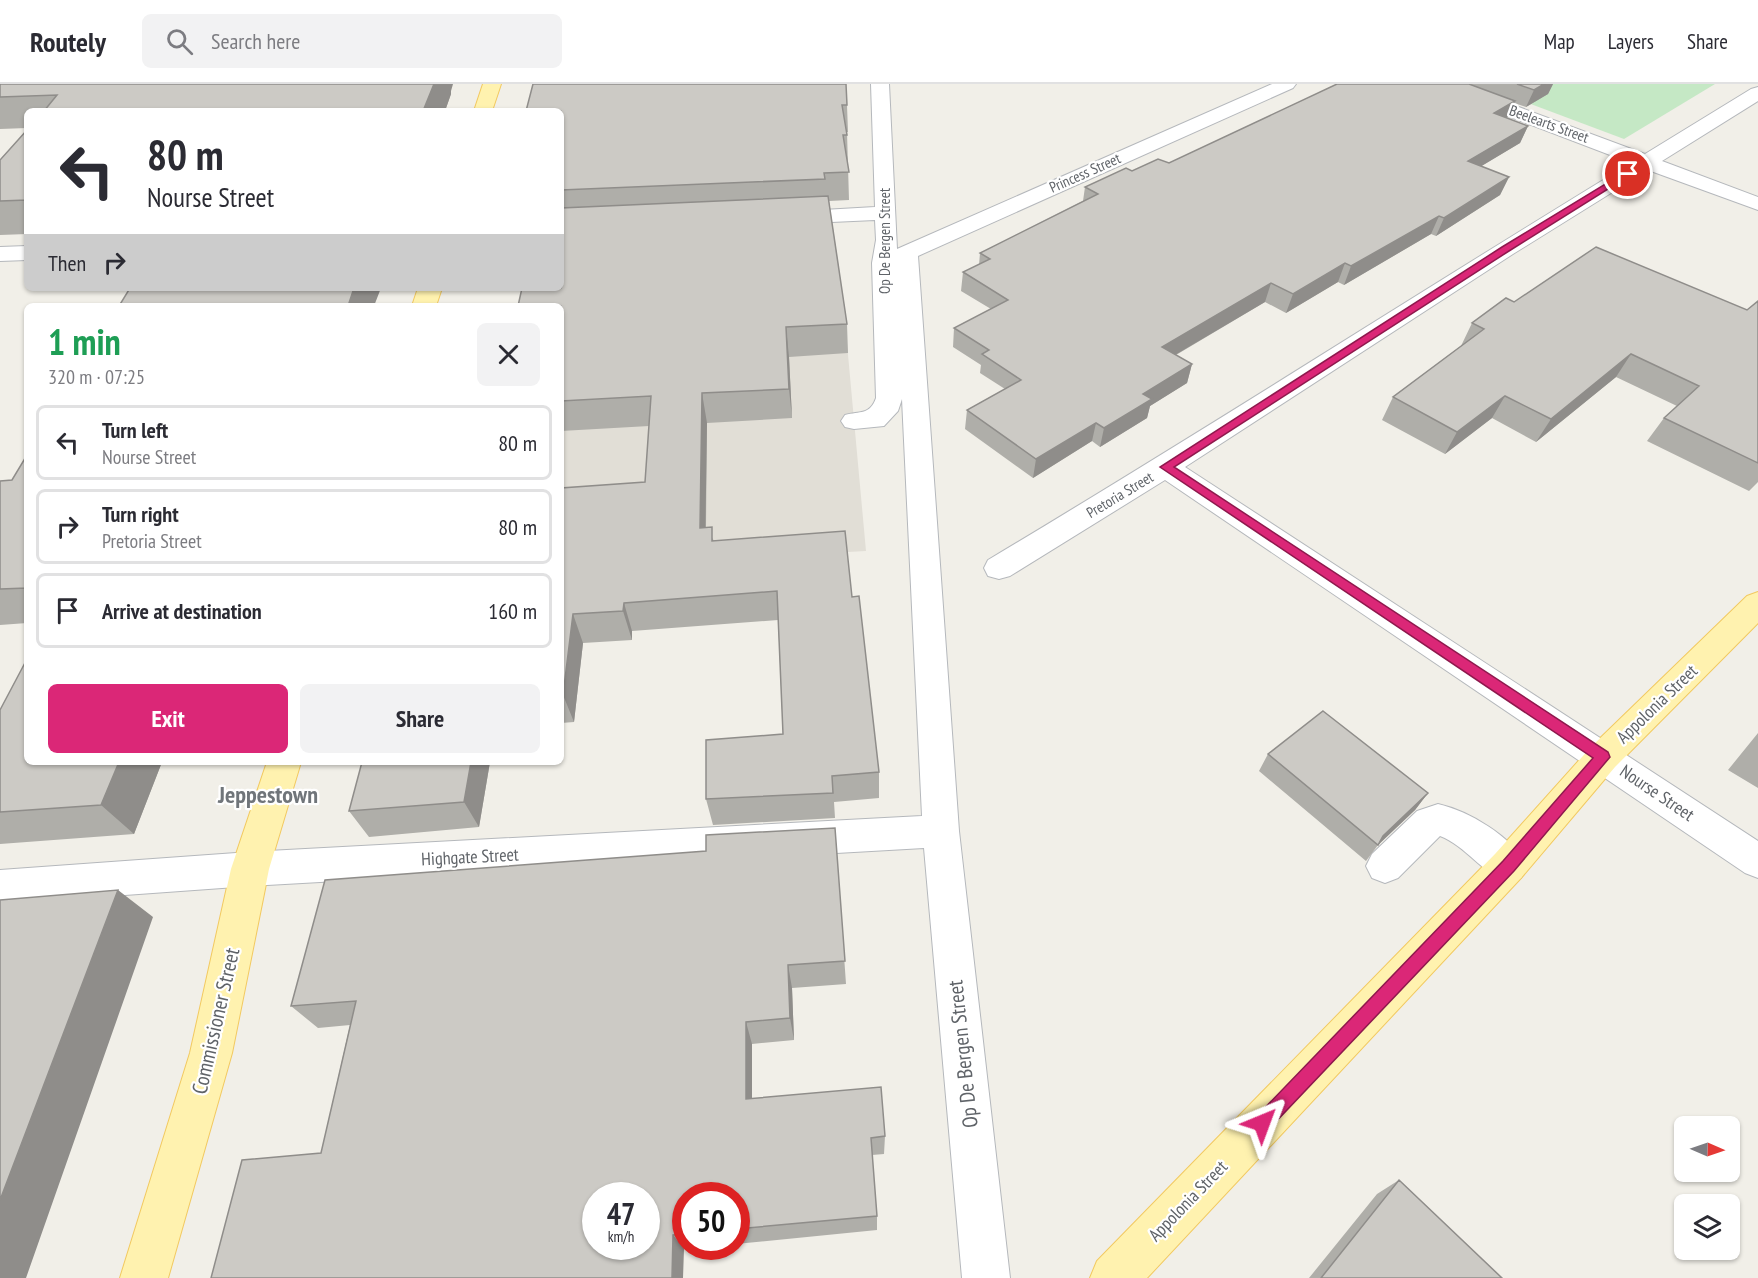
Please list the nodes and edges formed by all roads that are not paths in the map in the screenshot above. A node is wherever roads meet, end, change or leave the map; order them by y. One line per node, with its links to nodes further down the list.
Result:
1 (492, 84): 6 (main road)
2 (880, 84): 9 (street, Op De Bergen Street)
3 (1287, 84): 13 (street, Princess Street)
4 (1440, 84): 7 (street, Beelearts Street)
5 (1758, 93): 7 (street, Pretoria Street)
6 (484, 108)
7 (1649, 162): 8 (street, Beelearts Street); 15 (street, Pretoria Street)
8 (1758, 204)
9 (886, 213): 10 (street); 13 (street, Op De Bergen Street)
10 (769, 219)
11 (24, 253): 12 (street)
12 (0, 254)
13 (895, 257): 14 (street, Op De Bergen Street); 20 (street, Op De Bergen Street)
14 (854, 421)
15 (1165, 467): 16 (street, Pretoria Street); 18 (street, Nourse Street)
16 (999, 568)
17 (1758, 604): 18 (main road, Appolonia Street)
18 (1603, 757): 21 (street, Nourse Street); 23 (main road, Appolonia Street)
19 (283, 765): 24 (main road, Commissioner Street)
20 (941, 831): 24 (street, Highgate Street); 27 (street, Op De Bergen Street)
21 (1758, 861)
22 (1385, 866): 23 (street)
23 (1508, 866): 28 (main road, Appolonia Street)
24 (250, 869): 25 (street, Highgate Street); 26 (main road, Commissioner Street)
25 (0, 887)
26 (144, 1278)
27 (986, 1278)
28 (1114, 1278)

